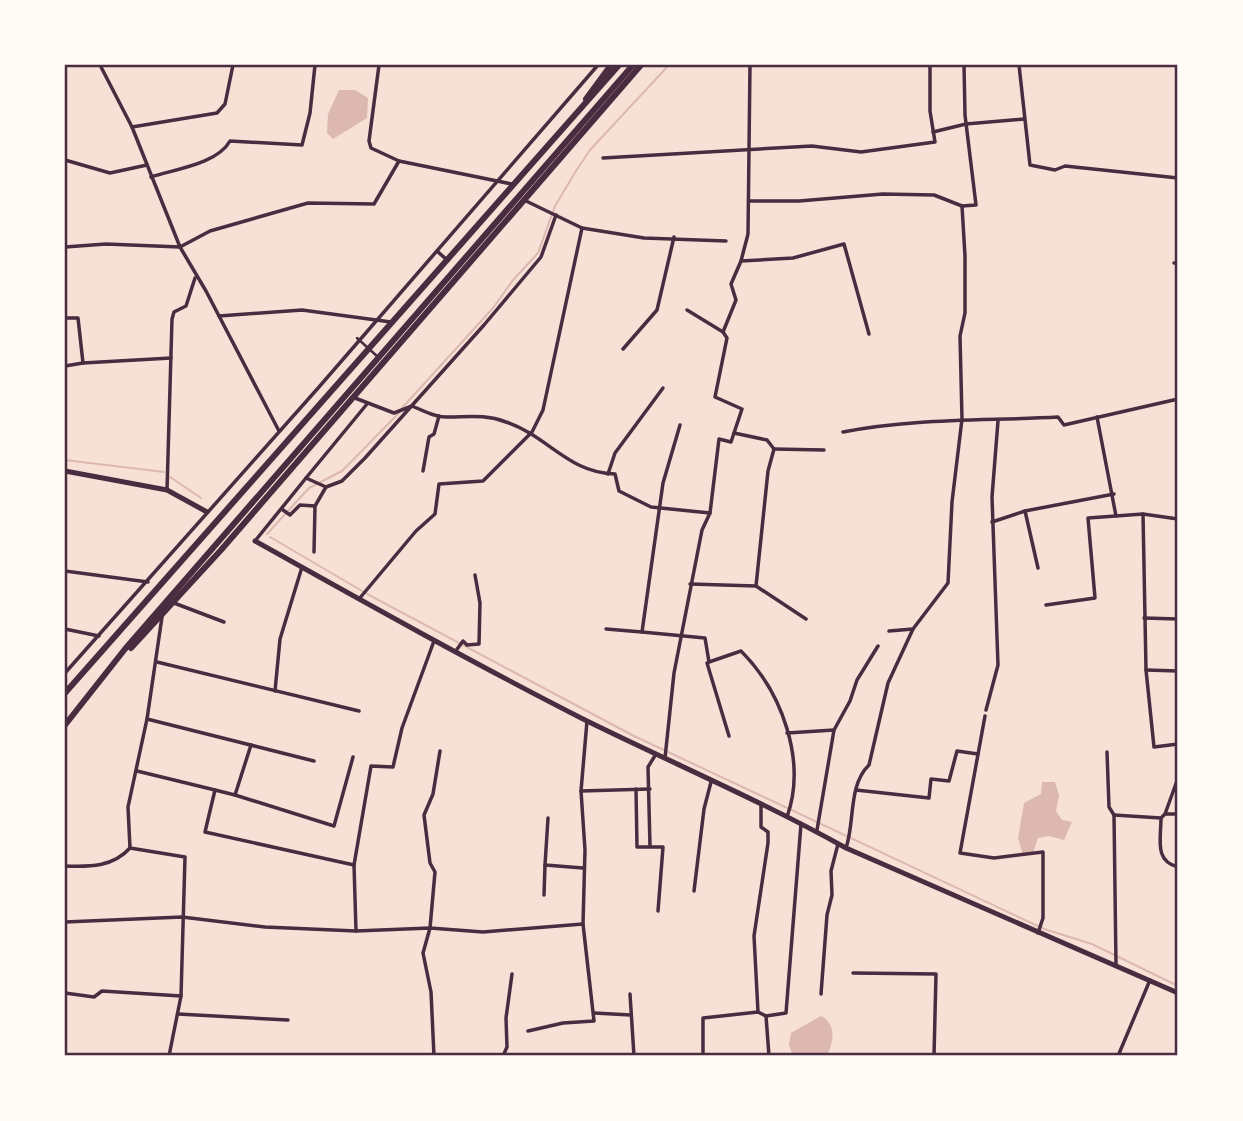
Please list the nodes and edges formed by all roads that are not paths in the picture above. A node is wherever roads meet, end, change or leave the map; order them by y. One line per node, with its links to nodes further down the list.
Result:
1 (100, 65): 17 (street)
2 (233, 65): 17 (street)
3 (315, 65): 24 (street)
4 (379, 65): 22 (street)
5 (598, 65): 26 (street)
6 (611, 65): 14 (main road)
7 (619, 65): 14 (main road)
8 (633, 65): 121 (main road)
9 (641, 65): 28 (main road)
10 (750, 65): 19 (street)
11 (930, 65): 18 (street)
12 (964, 65): 16 (street)
13 (1019, 65): 15 (street)
14 (585, 101): 27 (main road)
15 (1025, 119): 16 (street); 25 (street)
16 (966, 124): 18 (street); 30 (street)
17 (132, 127): 23 (street)
18 (933, 132): 19 (street)
19 (750, 150): 20 (street); 29 (street)
20 (603, 158)
21 (65, 160): 23 (street)
22 (399, 161): 26 (street); 36 (street)
23 (147, 165): 24 (street)
24 (151, 177): 36 (street)
25 (1178, 177)
26 (498, 182): 27 (street); 37 (street)
27 (512, 184): 38 (main road)
28 (524, 200): 31 (street); 57 (main road)
29 (749, 201): 30 (street); 39 (street)
30 (961, 206): 63 (street)
31 (555, 215): 32 (street); 60 (street)
32 (582, 228): 33 (street); 67 (street)
33 (674, 237): 34 (street); 51 (street)
34 (726, 241)
35 (65, 247): 36 (street)
36 (180, 247): 40 (street)
37 (437, 251): 38 (street); 41 (street)
38 (447, 260): 42 (main road)
39 (741, 261): 48 (street); 49 (street)
40 (196, 277): 44 (street); 52 (street)
41 (396, 298): 42 (street); 46 (street)
42 (407, 306): 47 (main road)
43 (687, 310): 48 (street)
44 (219, 316): 46 (street); 66 (street)
45 (65, 318): 53 (street)
46 (377, 320): 47 (street); 50 (street)
47 (393, 323): 123 (main road)
48 (723, 332): 69 (street)
49 (869, 334)
50 (358, 339): 55 (street); 66 (street)
51 (623, 349)
52 (171, 358): 53 (street); 77 (street)
53 (83, 363): 54 (street)
54 (65, 366)
55 (391, 368)
56 (663, 388): 74 (street)
57 (355, 398): 59 (street); 99 (main road)
58 (1178, 399): 62 (street)
59 (367, 404): 60 (street); 75 (street)
60 (412, 406): 61 (street); 76 (street)
61 (439, 416): 67 (street); 73 (street)
62 (1097, 417): 64 (street); 78 (street)
63 (962, 419): 64 (street); 68 (street); 108 (street)
64 (998, 421): 88 (street)
65 (680, 425): 80 (street)
66 (278, 431): 83 (street)
67 (531, 432): 74 (street); 98 (street)
68 (843, 432)
69 (734, 433): 70 (street); 84 (street)
70 (774, 449): 71 (street); 97 (street)
71 (824, 450)
72 (65, 471): 77 (main road)
73 (423, 471)
74 (608, 474): 80 (street)
75 (306, 478): 76 (street); 81 (street)
76 (326, 486): 79 (street)
77 (167, 490): 83 (main road)
78 (1114, 494): 82 (street); 86 (street)
79 (315, 506): 81 (street); 90 (street)
80 (660, 508): 84 (street); 110 (street)
81 (283, 510): 89 (street)
82 (1025, 511): 88 (street); 92 (street)
83 (206, 512): 95 (street)
84 (710, 513): 96 (street)
85 (1143, 514): 86 (street); 87 (street); 102 (street)
86 (1116, 516): 100 (street)
87 (1178, 519)
88 (992, 522): 124 (street)
89 (255, 541): 91 (main road)
90 (314, 552)
91 (302, 567): 98 (main road); 122 (street)
92 (1038, 568)
93 (65, 571): 95 (street)
94 (475, 575): 115 (street)
95 (148, 582): 112 (street)
96 (690, 584): 97 (street); 111 (street)
97 (756, 586): 103 (street)
98 (360, 597): 113 (main road)
99 (174, 603): 101 (main road); 105 (street)
100 (1046, 605)
101 (162, 617): 116 (street); 121 (main road)
102 (1144, 618): 104 (street); 118 (street)
103 (806, 619)
104 (1178, 619)
105 (224, 622)
106 (65, 629): 112 (street)
107 (606, 629): 110 (street)
108 (913, 629): 109 (street); 148 (street)
109 (889, 631)
110 (642, 632): 111 (street)
111 (682, 635): 117 (street); 140 (street)
112 (99, 636): 120 (street)
113 (434, 641): 115 (main road); 163 (street)
114 (878, 646): 130 (street)
115 (456, 651): 128 (main road)
116 (157, 662): 122 (street); 127 (street)
117 (709, 662): 131 (street); 132 (street)
118 (1146, 670): 119 (street); 133 (street)
119 (1178, 671)
120 (65, 673)
121 (102, 676): 129 (main road)
122 (275, 691): 125 (street)
123 (65, 693)
124 (986, 710)
125 (359, 711)
126 (985, 716): 138 (street)
127 (147, 719): 134 (street); 142 (street)
128 (587, 721): 137 (main road); 149 (street)
129 (65, 725)
130 (834, 730): 131 (street); 158 (street)
131 (786, 733): 155 (street)
132 (729, 736)
133 (1178, 744)
134 (251, 745): 141 (street); 150 (street)
135 (440, 751): 174 (street)
136 (1107, 752): 153 (street)
137 (656, 754): 140 (main road); 146 (street)
138 (978, 754): 148 (street); 175 (street)
139 (353, 757): 150 (street)
140 (665, 758): 144 (main road)
141 (314, 761)
142 (137, 771): 147 (street); 162 (street)
143 (1178, 778): 154 (street)
144 (711, 782): 151 (main road); 168 (street)
145 (636, 789): 146 (street); 149 (street); 160 (street)
146 (650, 789): 160 (street)
147 (215, 790): 150 (street); 163 (street)
148 (856, 790): 161 (street)
149 (581, 791): 167 (street)
150 (235, 795)
151 (761, 806): 155 (main road); 186 (street)
152 (1178, 814): 154 (street)
153 (1114, 815): 154 (street); 177 (street)
154 (1163, 816): 166 (street)
155 (787, 817): 157 (main road)
156 (548, 818): 164 (street)
157 (801, 824): 158 (main road); 190 (street)
158 (817, 830): 159 (main road)
159 (838, 844): 161 (main road); 184 (street)
160 (650, 846): 170 (street)
161 (847, 847): 175 (main road)
162 (130, 848): 165 (street); 171 (street)
163 (354, 865): 176 (street)
164 (545, 865): 167 (street); 169 (street)
165 (65, 866)
166 (1178, 867)
167 (583, 868): 173 (street)
168 (694, 891)
169 (544, 895)
170 (658, 911)
171 (182, 917): 172 (street); 176 (street); 185 (street)
172 (65, 922)
173 (583, 924): 174 (street); 187 (street)
174 (430, 928): 176 (street); 194 (street)
175 (1039, 931): 177 (main road)
176 (356, 932)
177 (1117, 963): 180 (main road)
178 (853, 972): 199 (street)
179 (512, 974): 195 (street)
180 (1150, 980): 182 (main road); 200 (street)
181 (65, 993): 185 (street)
182 (1178, 993)
183 (630, 994): 189 (street)
184 (821, 994)
185 (181, 996): 188 (street)
186 (758, 1012): 190 (street); 197 (street)
187 (594, 1013): 189 (street); 192 (street)
188 (178, 1014): 191 (street); 193 (street)
189 (631, 1015): 196 (street)
190 (766, 1016): 198 (street)
191 (288, 1020)
192 (528, 1031)
193 (169, 1056)
194 (433, 1056)
195 (503, 1056)
196 (634, 1056)
197 (703, 1056)
198 (769, 1056)
199 (934, 1056)
200 (1118, 1056)

